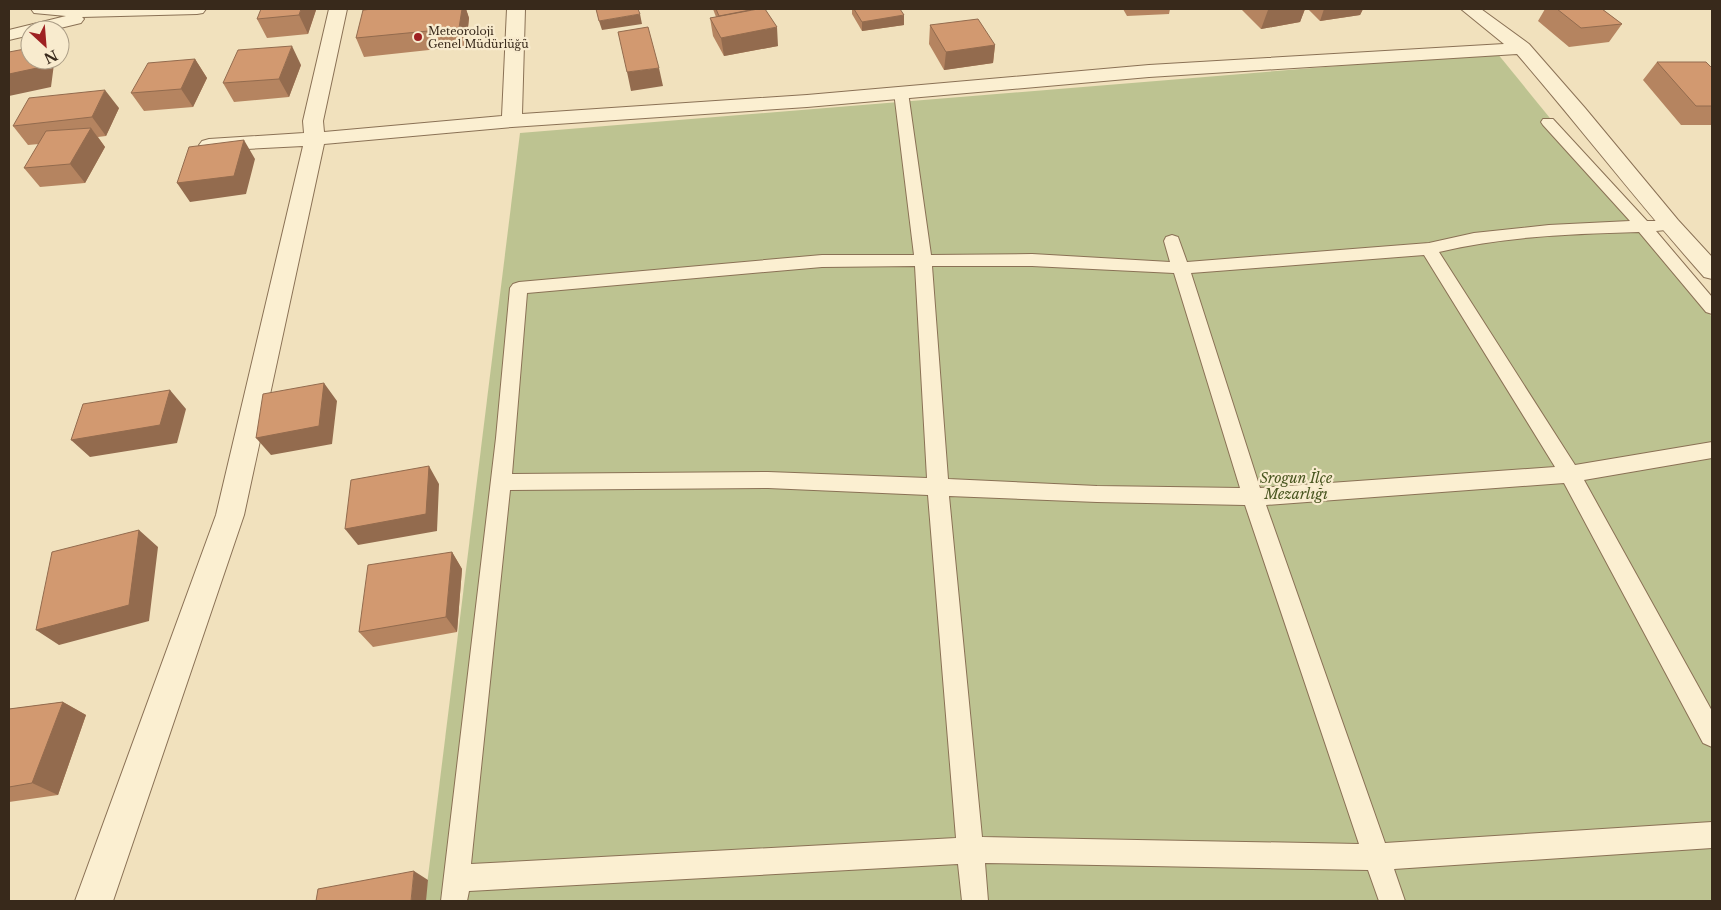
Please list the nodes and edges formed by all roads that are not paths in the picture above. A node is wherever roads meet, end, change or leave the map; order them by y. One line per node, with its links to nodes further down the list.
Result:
1 (40, 9): 6 (street)
2 (197, 9): 6 (street)
3 (338, 9): 12 (street)
4 (516, 9): 10 (street)
5 (1470, 9): 8 (street)
6 (92, 12): 7 (street)
7 (9, 35)
8 (1522, 48): 9 (street); 14 (street)
9 (901, 92): 10 (street); 18 (lane)
10 (512, 121): 12 (street)
11 (1548, 122): 15 (lane)
12 (315, 139): 13 (street); 32 (street)
13 (200, 146)
14 (1670, 225): 15 (lane); 20 (street)
15 (1644, 226): 17 (lane); 21 (lane)
16 (1172, 240): 19 (lane)
17 (1429, 249): 19 (lane); 23 (lane)
18 (922, 260): 19 (lane); 24 (lane); 25 (lane)
19 (1182, 268): 26 (lane)
20 (1712, 271)
21 (1712, 308)
22 (1712, 450): 23 (lane)
23 (1570, 474): 26 (lane); 27 (lane)
24 (501, 482): 25 (lane); 31 (lane)
25 (938, 487): 26 (lane); 29 (lane)
26 (1253, 497): 30 (lane)
27 (1712, 736)
28 (1712, 835): 30 (lane)
29 (971, 850): 30 (lane); 31 (lane); 33 (lane)
30 (1377, 856): 34 (lane)
31 (455, 890)
32 (94, 901)
33 (975, 901)
34 (1392, 901)

